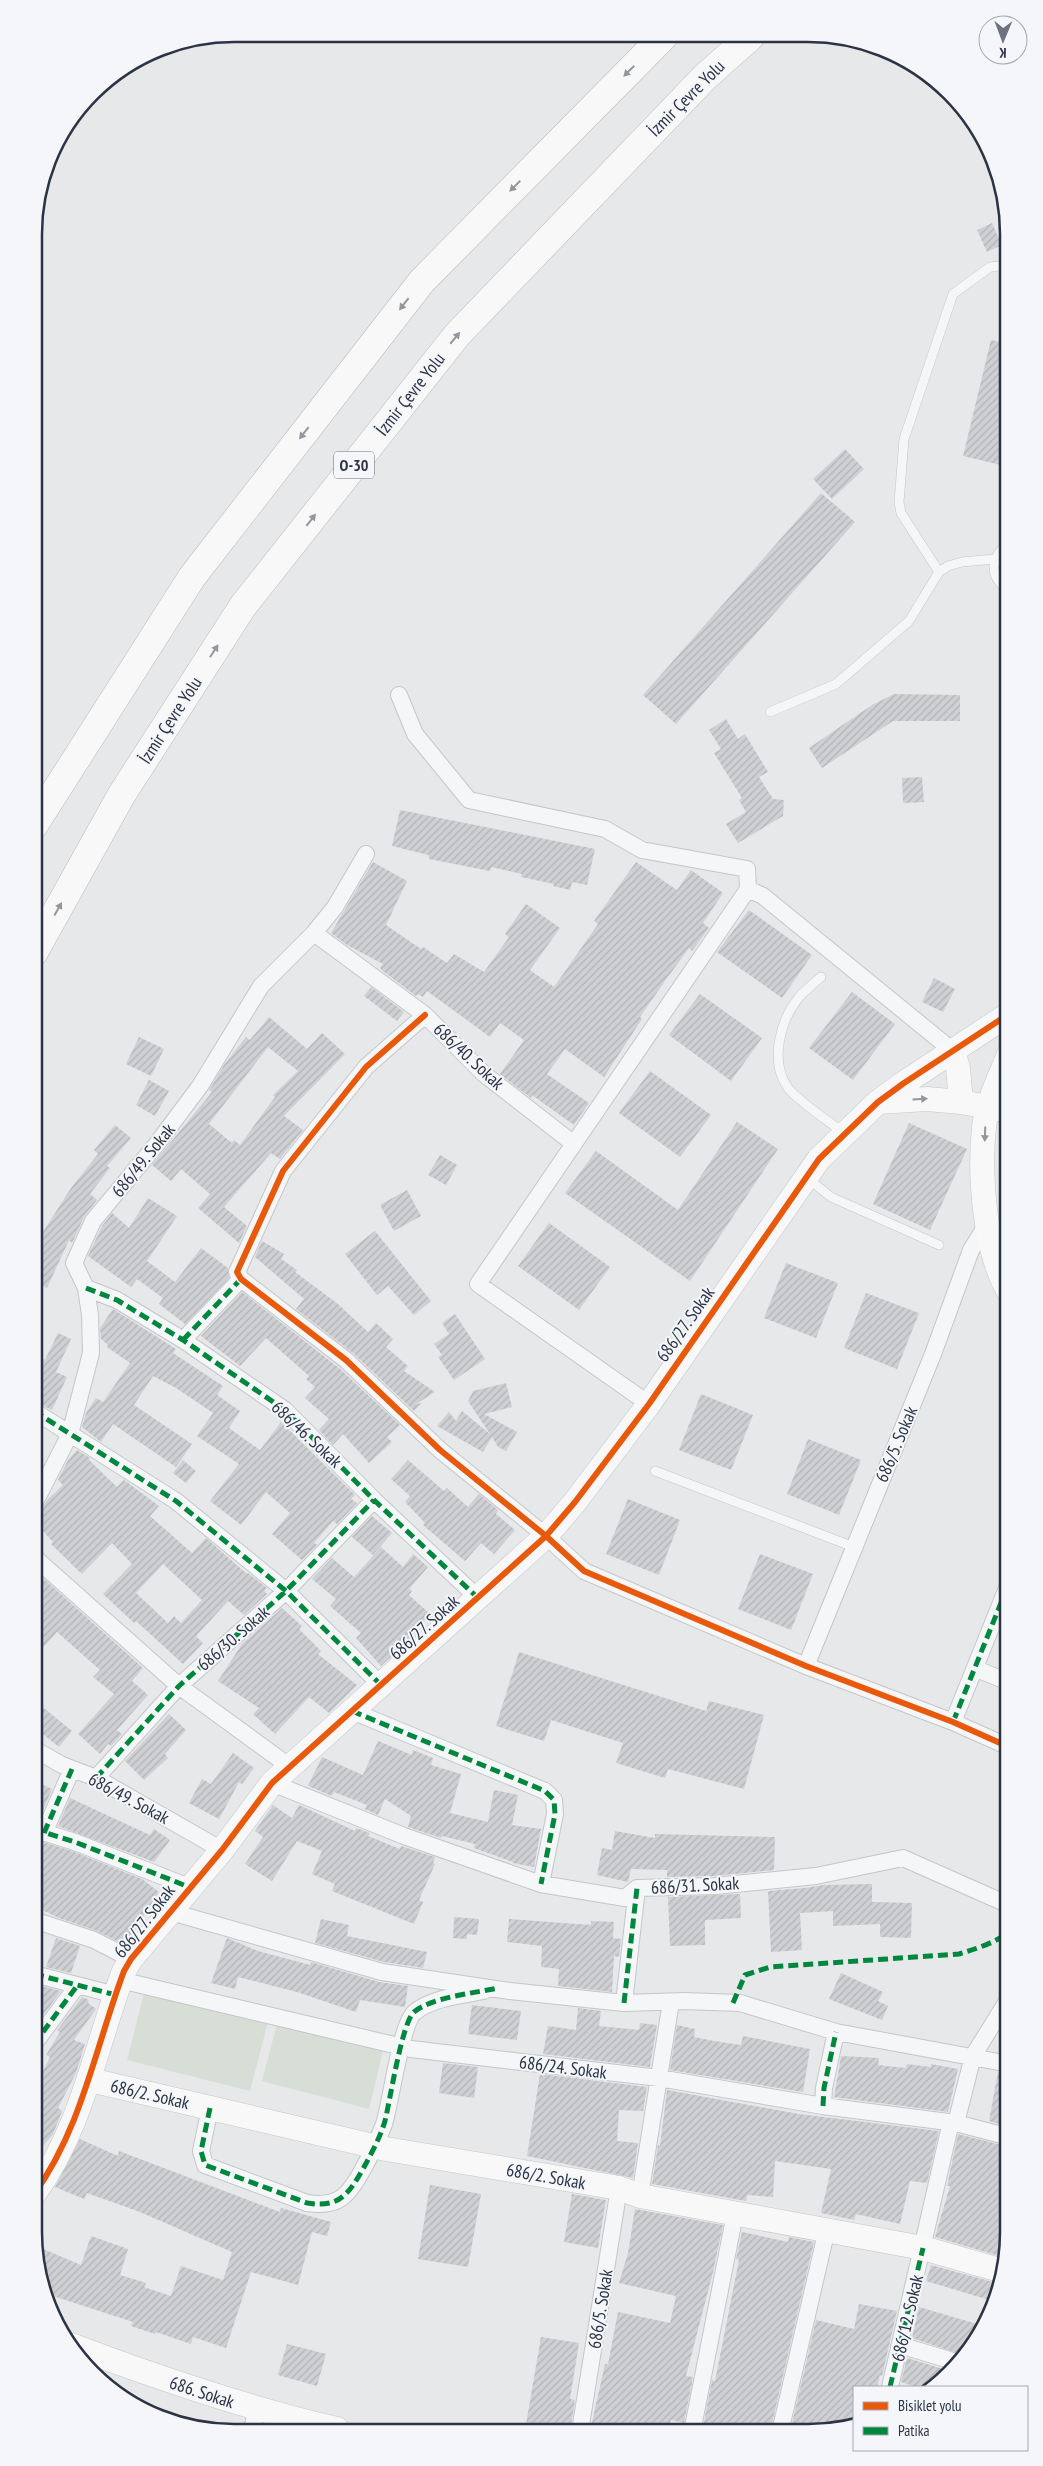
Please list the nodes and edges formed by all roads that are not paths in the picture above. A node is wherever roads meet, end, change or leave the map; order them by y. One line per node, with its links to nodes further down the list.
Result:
1 (658, 42): 10 (highway, one-way to 10)
2 (745, 42): 14 (highway, İzmir Çevre Yolu / O-30, one-way to 2)
3 (1000, 266): 6 (lane)
4 (1000, 550): 5 (lane)
5 (995, 559): 6 (lane); 7 (lane)
6 (938, 572): 9 (lane)
7 (1000, 585)
8 (399, 695): 12 (street)
9 (770, 712)
10 (42, 812)
11 (366, 854): 13 (street, 686/49. Sokak)
12 (748, 889): 20 (street); 25 (street)
13 (314, 933): 16 (street, 686/40. Sokak); 31 (street, 686/49. Sokak)
14 (42, 938)
15 (821, 977): 24 (lane)
16 (425, 1015): 25 (street, 686/40. Sokak); 30 (street)
17 (1000, 1021): 18 (street, 686/27. Sokak)
18 (976, 1038): 19 (street); 20 (street, 686/27. Sokak)
19 (1000, 1040)
20 (953, 1051): 21 (street, 686/27. Sokak); 22 (street)
21 (878, 1102): 22 (street, one-way to 22); 24 (street, 686/27. Sokak)
22 (961, 1102): 23 (street)
23 (999, 1109): 27 (street, one-way to 27)
24 (846, 1134): 26 (street, 686/27. Sokak)
25 (574, 1144): 33 (street)
26 (806, 1178): 28 (lane); 33 (street, 686/27. Sokak)
27 (987, 1224): 29 (street); 40 (street, 686/5. Sokak)
28 (939, 1245)
29 (1000, 1269)
30 (241, 1279): 32 (street); 39 (street)
31 (86, 1288): 32 (street, 686/46. Sokak); 35 (street, 686/49. Sokak)
32 (184, 1340): 38 (street, 686/46. Sokak)
33 (649, 1404): 39 (street, 686/27. Sokak)
34 (42, 1416): 35 (street)
35 (70, 1434): 37 (street, 686/49. Sokak); 42 (street)
36 (655, 1471): 40 (lane)
37 (42, 1488)
38 (374, 1500): 42 (street, 686/30. Sokak); 43 (street, 686/46. Sokak)
39 (546, 1536): 43 (street, 686/27. Sokak); 45 (street)
40 (854, 1547): 45 (street, 686/5. Sokak)
41 (42, 1564): 49 (street)
42 (286, 1592): 48 (street); 49 (street, 686/30. Sokak)
43 (478, 1598): 48 (street, 686/27. Sokak)
44 (1000, 1606): 46 (street)
45 (806, 1666): 51 (street)
46 (976, 1669): 47 (street); 51 (street)
47 (1000, 1678)
48 (381, 1685): 50 (street, 686/27. Sokak)
49 (179, 1686): 54 (street); 56 (street, 686/30. Sokak)
50 (352, 1711): 54 (street, 686/27. Sokak); 61 (street)
51 (953, 1722): 52 (street)
52 (1000, 1743)
53 (42, 1753): 55 (street, 686/49. Sokak)
54 (289, 1766): 57 (street, 686/27. Sokak)
55 (72, 1769): 56 (street, 686/49. Sokak); 58 (street)
56 (96, 1778): 60 (street, 686/49. Sokak)
57 (272, 1783): 60 (street, 686/27. Sokak); 61 (street, 686/31. Sokak)
58 (42, 1825)
59 (42, 1832): 62 (street)
60 (222, 1850): 62 (street, 686/27. Sokak)
61 (541, 1884): 63 (street, 686/31. Sokak)
62 (189, 1888): 65 (street, 686/27. Sokak)
63 (636, 1888): 64 (street, 686/31. Sokak); 73 (street)
64 (1000, 1901)
65 (171, 1912): 67 (street, 686/27. Sokak); 71 (street)
66 (42, 1923): 67 (street)
67 (130, 1959): 70 (street, 686/27. Sokak)
68 (42, 1976): 69 (street, 686/24. Sokak)
69 (77, 1986): 70 (street, 686/24. Sokak); 76 (street)
70 (118, 1987): 77 (street, 686/24. Sokak); 81 (street, 686/27. Sokak)
71 (498, 1988): 73 (street); 77 (street)
72 (672, 2002): 73 (street); 75 (street); 80 (street, 686/5. Sokak)
73 (624, 2003)
74 (1000, 2012): 78 (street, 686/12. Sokak)
75 (836, 2032): 78 (street); 82 (street)
76 (42, 2033)
77 (400, 2047): 80 (street, 686/24. Sokak); 86 (street)
78 (972, 2056): 79 (street); 84 (street, 686/12. Sokak)
79 (1000, 2062)
80 (659, 2078): 82 (street, 686/24. Sokak); 88 (street, 686/5. Sokak)
81 (90, 2080): 83 (street, 686/2. Sokak); 87 (street, 686/27. Sokak)
82 (823, 2106): 84 (street, 686/24. Sokak)
83 (210, 2108): 86 (street, 686/2. Sokak); 86 (street)
84 (954, 2123): 85 (street, 686/24. Sokak); 91 (street, 686/12. Sokak)
85 (1000, 2135)
86 (375, 2146): 88 (street, 686/2. Sokak)
87 (42, 2183)
88 (629, 2192): 89 (street, 686/2. Sokak); 99 (street, 686/5. Sokak)
89 (735, 2214): 90 (street, 686/2. Sokak); 100 (street)
90 (827, 2229): 91 (street, 686/2. Sokak); 101 (street)
91 (923, 2248): 92 (street, 686/2. Sokak); 93 (street, 686/12. Sokak)
92 (997, 2269)
93 (900, 2345): 95 (street); 96 (street, 686/12. Sokak)
94 (81, 2348): 97 (street, 686. Sokak)
95 (950, 2361)
96 (890, 2386)
97 (254, 2419): 98 (street, 686. Sokak)
98 (296, 2424)
99 (581, 2424)
100 (694, 2424)
101 (782, 2424)

